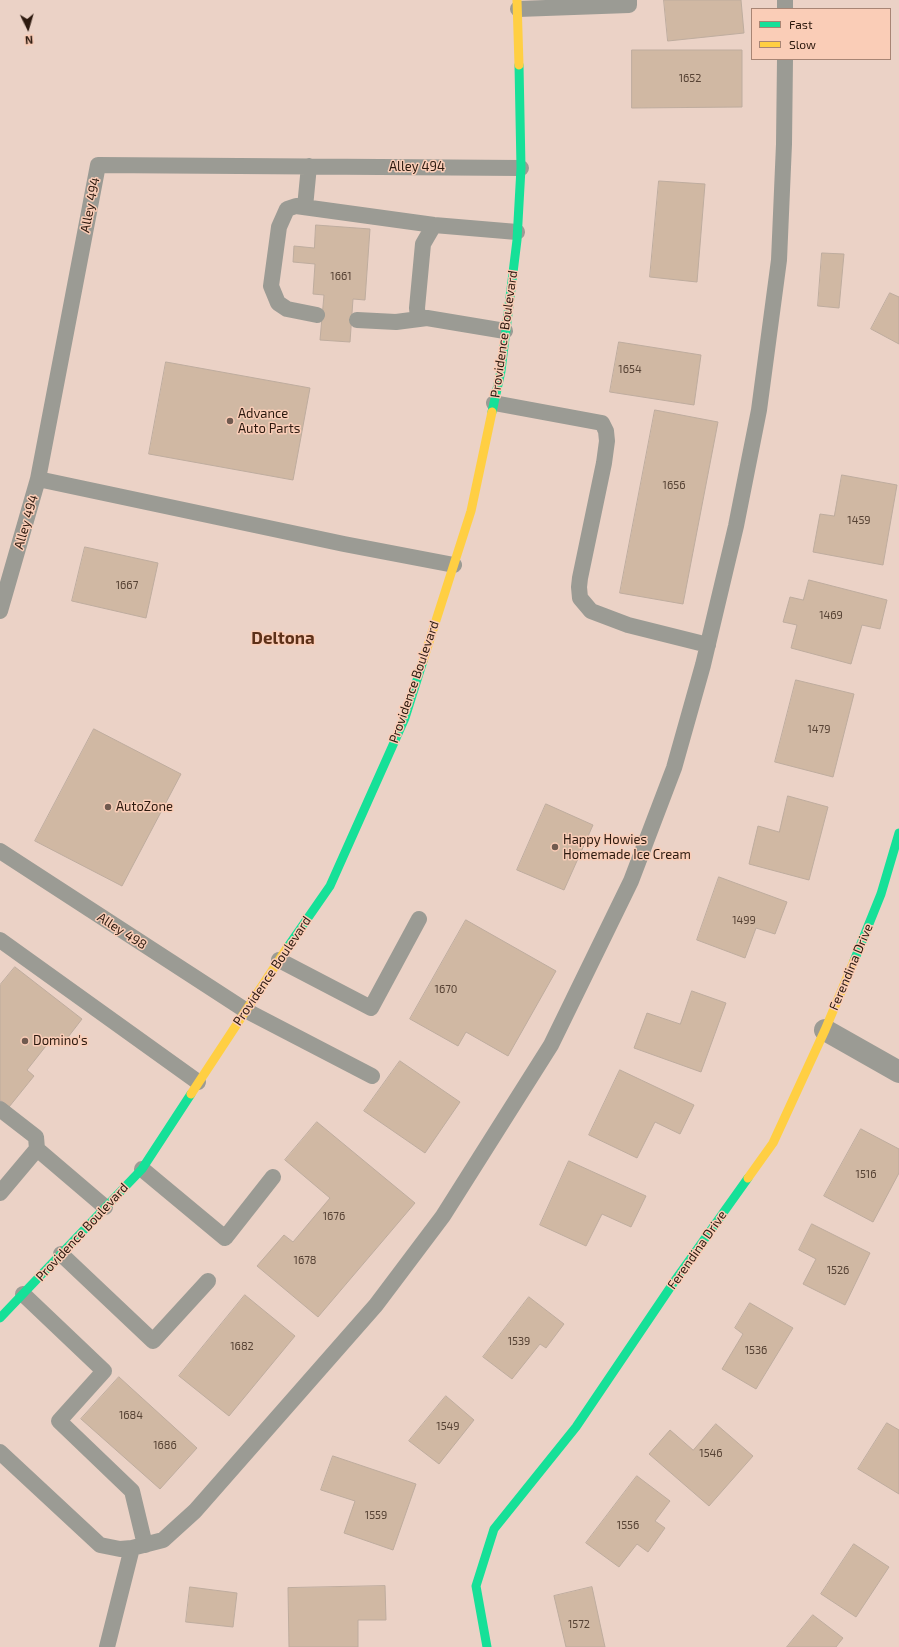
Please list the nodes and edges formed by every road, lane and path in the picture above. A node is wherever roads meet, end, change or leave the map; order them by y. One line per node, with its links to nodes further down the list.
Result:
1 (629, 0): 2 (lane)
2 (518, 4): 5 (main road, Providence Boulevard)
3 (785, 60): 17 (lane)
4 (309, 166): 5 (lane, Alley 494); 6 (lane); 14 (lane, Alley 494)
5 (521, 168): 8 (main road, Providence Boulevard)
6 (304, 207): 7 (lane); 9 (lane)
7 (434, 225): 8 (lane); 10 (lane)
8 (517, 232): 12 (main road, Providence Boulevard)
9 (317, 315)
10 (418, 318): 11 (lane); 12 (lane)
11 (357, 320)
12 (506, 331): 13 (main road, Providence Boulevard)
13 (494, 403): 15 (main road, Providence Boulevard); 17 (lane)
14 (38, 479): 15 (lane); 16 (lane, Alley 494)
15 (454, 565): 22 (main road, Providence Boulevard)
16 (0, 611)
17 (708, 645): 39 (lane)
18 (899, 833): 24 (main road, Ferendina Drive)
19 (0, 851): 23 (lane, Alley 498)
20 (419, 919): 22 (lane)
21 (0, 940): 27 (lane)
22 (279, 960): 23 (main road, Providence Boulevard)
23 (245, 1010): 26 (lane, Alley 498); 27 (main road, Providence Boulevard)
24 (825, 1030): 25 (street); 41 (main road, Ferendina Drive)
25 (899, 1072)
26 (372, 1076)
27 (198, 1082): 30 (main road, Providence Boulevard)
28 (0, 1109): 29 (lane)
29 (37, 1149): 32 (lane); 33 (lane)
30 (142, 1169): 31 (lane); 33 (main road, Providence Boulevard)
31 (273, 1177)
32 (0, 1193)
33 (105, 1207): 34 (main road, Providence Boulevard)
34 (61, 1254): 35 (lane); 36 (main road, Providence Boulevard)
35 (208, 1281)
36 (23, 1294): 37 (main road, Providence Boulevard); 39 (lane)
37 (1, 1314)
38 (0, 1452): 39 (lane)
39 (138, 1547): 40 (lane)
40 (108, 1647)
41 (487, 1647)

